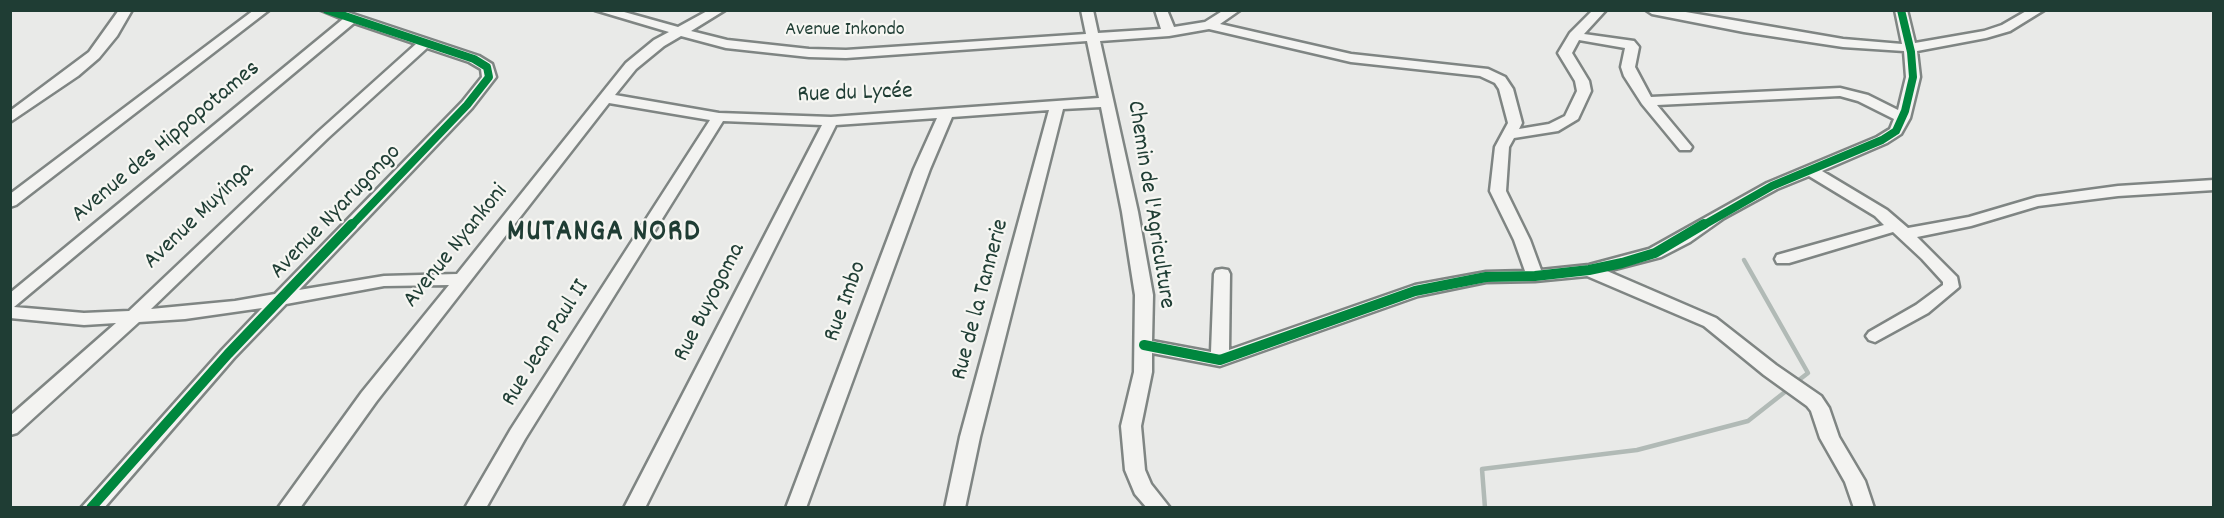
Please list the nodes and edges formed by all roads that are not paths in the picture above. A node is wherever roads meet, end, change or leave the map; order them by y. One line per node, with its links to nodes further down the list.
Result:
1 (126, 10): 27 (street)
2 (263, 10): 34 (street)
3 (327, 10): 13 (street, Avenue Nyarugongo)
4 (601, 10): 15 (street, Avenue Inkondo)
5 (719, 10): 15 (street, Avenue Nyankoni)
6 (1087, 10): 18 (street, Chemin de l'Agriculture)
7 (1161, 10): 16 (street)
8 (1234, 10): 14 (street)
9 (1600, 10): 17 (street)
10 (1652, 10): 20 (street)
11 (1901, 10): 20 (street)
12 (2038, 10): 20 (street)
13 (352, 18): 19 (street, Avenue Nyarugongo); 42 (street, Avenue des Hippopotames)
14 (1209, 25): 16 (street, Avenue Inkondo); 30 (street)
15 (679, 31): 18 (street, Avenue Inkondo); 21 (street, Avenue Nyankoni)
16 (1168, 32): 18 (street, Avenue Inkondo)
17 (1575, 36): 22 (street); 30 (street)
18 (1093, 37): 23 (street, Chemin de l'Agriculture)
19 (426, 42): 41 (street, Avenue Nyarugongo); 44 (street, Avenue Muyinga)
20 (1910, 48): 28 (street)
21 (606, 98): 26 (street, Rue du Lycée); 40 (street, Avenue Nyankoni)
22 (1647, 101): 28 (street); 31 (street)
23 (1108, 102): 24 (street, Rue du Lycée); 46 (street, Chemin de l'Agriculture)
24 (1058, 106): 25 (street, Rue du Lycée); 54 (street, Rue de la Tannerie)
25 (946, 114): 29 (street, Rue du Lycée); 53 (street, Rue Imbo)
26 (719, 117): 29 (street, Rue du Lycée); 51 (street, Rue Jean Paul II)
27 (10, 118)
28 (1903, 118): 32 (street)
29 (831, 121): 52 (street, Rue Buyogoma)
30 (1508, 135): 39 (street)
31 (1685, 147)
32 (1810, 170): 35 (street); 37 (street)
33 (2214, 185): 35 (street)
34 (10, 202)
35 (1901, 230): 36 (street); 45 (street)
36 (1784, 259)
37 (1589, 270): 39 (street); 56 (street)
38 (1222, 274): 47 (street)
39 (1535, 276): 47 (street)
40 (462, 279): 41 (street); 50 (street, Avenue Nyankoni)
41 (282, 299): 44 (street); 49 (street, Avenue Nyarugongo)
42 (10, 302)
43 (10, 312): 44 (street)
44 (133, 317): 48 (street, Avenue Muyinga)
45 (1875, 336)
46 (1144, 345): 47 (street); 55 (street, Chemin de l'Agriculture)
47 (1220, 360)
48 (15, 420)
49 (91, 507)
50 (288, 507)
51 (475, 507)
52 (634, 507)
53 (796, 507)
54 (955, 507)
55 (1160, 507)
56 (1864, 507)

